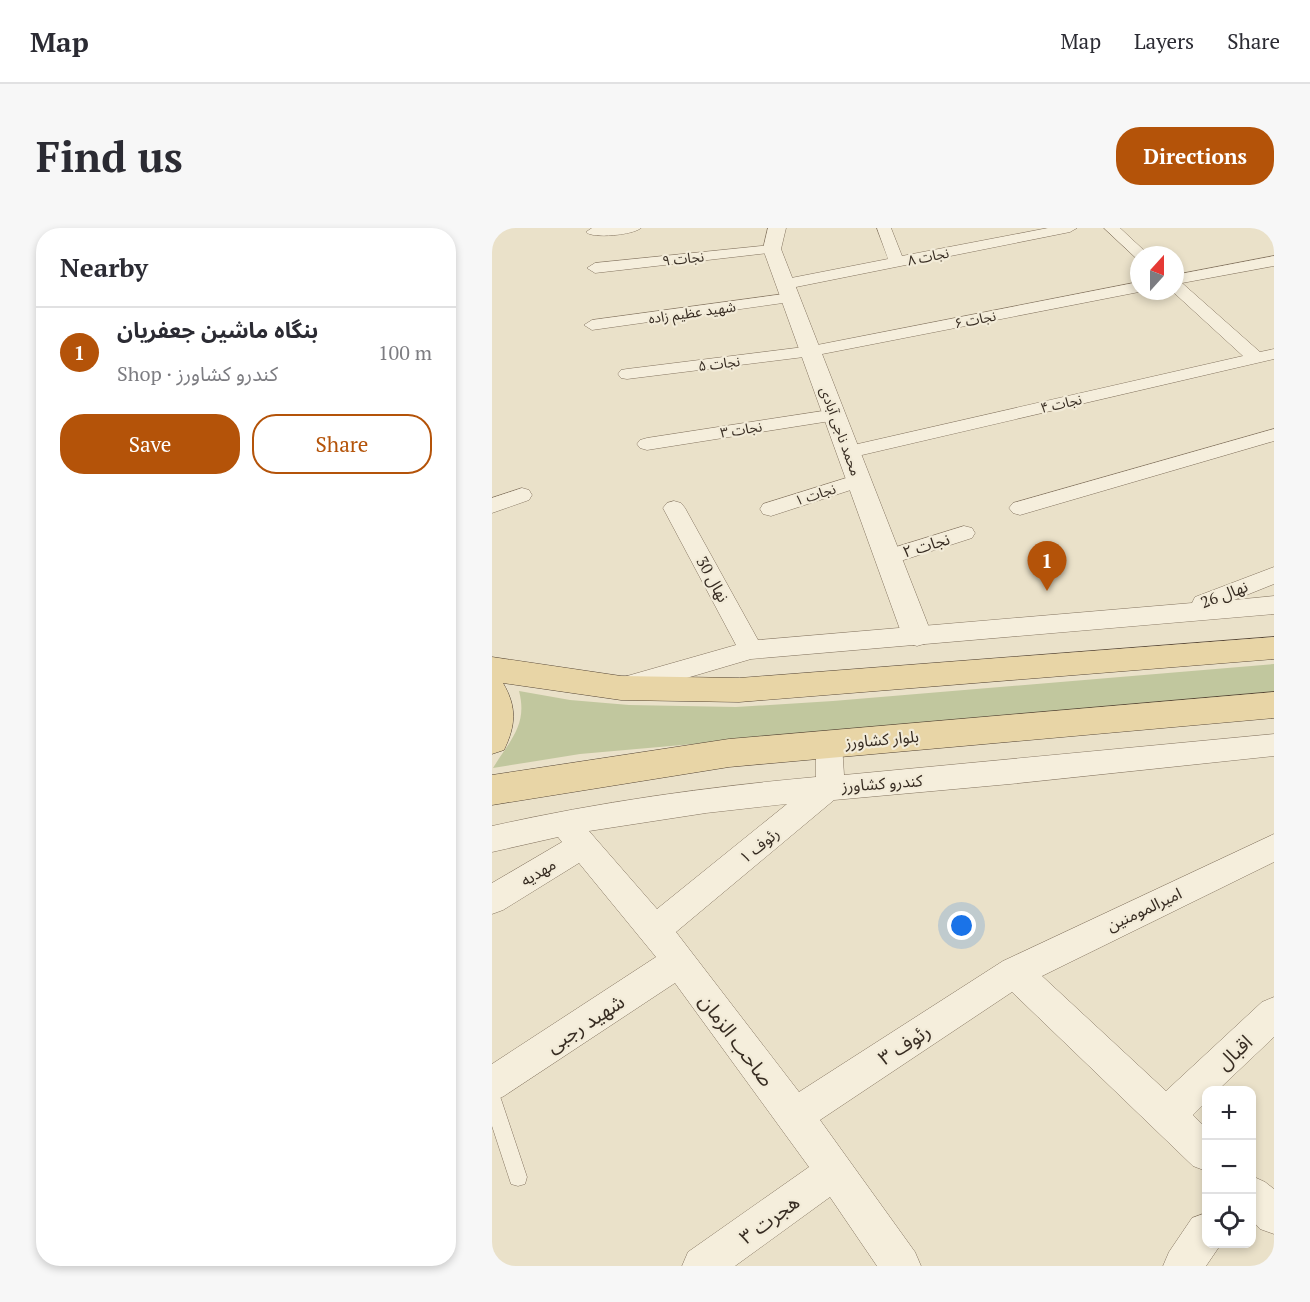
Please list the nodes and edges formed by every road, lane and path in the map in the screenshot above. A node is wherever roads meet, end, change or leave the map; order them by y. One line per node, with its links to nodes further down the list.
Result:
1 (634, 228): 5 (street)
2 (884, 228): 9 (street)
3 (1070, 228): 9 (street, نجات ۸)
4 (1111, 228): 7 (street)
5 (593, 232)
6 (775, 238): 10 (street, نجات ۹); 13 (street, محمد ناجی آبادی)
7 (1131, 246)
8 (1274, 261): 11 (street)
9 (897, 262): 13 (street, نجات ۸)
10 (595, 268)
11 (1184, 278)
12 (1130, 289): 16 (street, نجات ۶)
13 (789, 291): 15 (street, شهید عظیم زاده); 16 (street, محمد ناجی آبادی)
14 (1184, 292): 17 (street)
15 (592, 325)
16 (812, 351): 18 (street, نجات ۵); 19 (street, محمد ناجی آبادی)
17 (1265, 356): 22 (street, نجات ۴)
18 (627, 374)
19 (836, 415): 21 (street, نجات ۳); 22 (street, محمد ناجی آبادی)
20 (1274, 435): 27 (street)
21 (647, 444)
22 (849, 452): 23 (street, محمد ناجی آبادی)
23 (859, 480): 28 (street, نجات ۱); 30 (street, محمد ناجی آبادی)
24 (522, 495): 25 (street)
25 (492, 506)
26 (674, 508): 36 (street, نهال 30)
27 (1020, 508)
28 (771, 509)
29 (964, 533): 30 (street, نجات ۲)
30 (888, 557): 34 (street, محمد ناجی آبادی)
31 (1274, 574): 33 (street, نهال 26)
32 (1274, 605): 33 (street)
33 (1174, 614): 34 (street)
34 (917, 635): 36 (street)
35 (1274, 648): 38 (main road)
36 (751, 650): 38 (street)
37 (492, 669): 38 (main road)
38 (621, 688)
39 (492, 691): 41 (main road)
40 (1274, 705): 42 (main road, بلوار کشاورز)
41 (492, 740)
42 (829, 744): 44 (street); 45 (main road, بلوار کشاورز)
43 (1273, 747): 44 (street, کندرو کشاورز)
44 (830, 786): 46 (street, کندرو کشاورز); 50 (street, رئوف ۱)
45 (492, 790)
46 (574, 833): 47 (street, کندرو کشاورز); 49 (street, مهدیه); 50 (street, صاحب الزمان)
47 (492, 839)
48 (1274, 847): 52 (street, امیرالمومنین)
49 (492, 900)
50 (655, 930): 51 (street, صاحب الزمان)
51 (678, 962): 54 (street, شهید رجبی); 57 (street, صاحب الزمان)
52 (1014, 972): 56 (street); 57 (street, رئوف ۳)
53 (1274, 1014): 56 (street, اقبال)
54 (492, 1084)
55 (492, 1098): 60 (lane)
56 (1167, 1115): 58 (street)
57 (795, 1116): 59 (street, صاحب الزمان)
58 (1202, 1149)
59 (835, 1171): 64 (street, هجرت ۳); 65 (street, صاحب الزمان)
60 (518, 1177)
61 (1256, 1199): 62 (street)
62 (1274, 1215)
63 (1202, 1238): 66 (street)
64 (702, 1266)
65 (901, 1266)
66 (1183, 1266)

